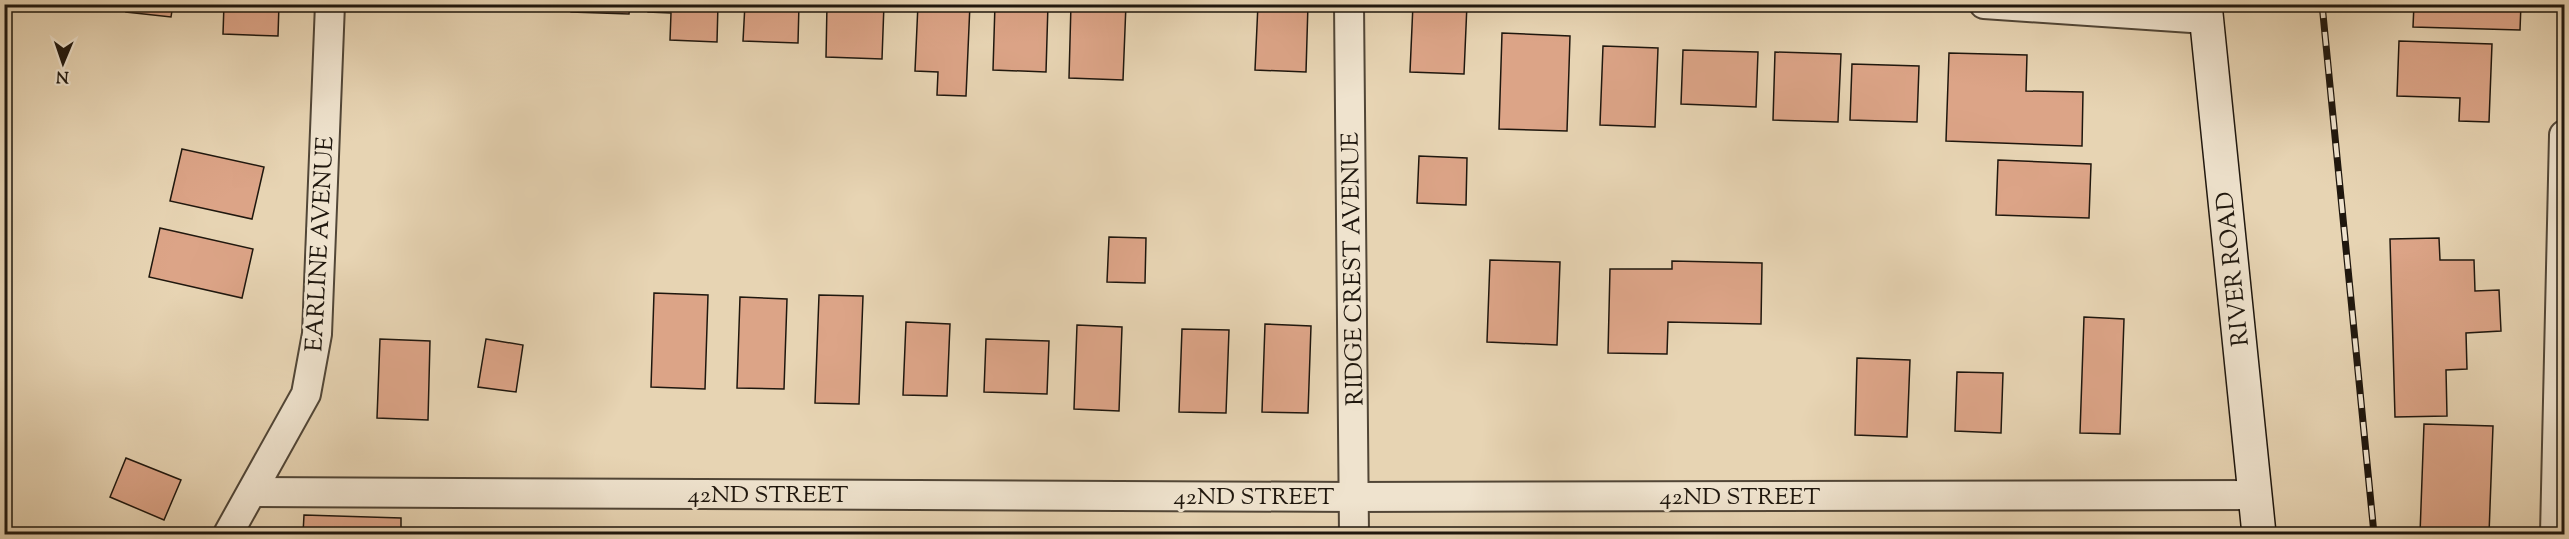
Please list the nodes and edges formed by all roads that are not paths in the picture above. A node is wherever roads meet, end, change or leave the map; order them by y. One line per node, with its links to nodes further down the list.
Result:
1 (330, 4): 6 (street, EARLINE AVENUE)
2 (1349, 4): 8 (street, RIDGE CREST AVENUE)
3 (1984, 4): 4 (street)
4 (2206, 12): 7 (main road, RIVER ROAD)
5 (2565, 135): 12 (street)
6 (252, 492): 8 (street, 42ND STREET); 9 (street, EARLINE AVENUE)
7 (2256, 495): 8 (street, 42ND STREET); 11 (main road, RIVER ROAD)
8 (1354, 497): 10 (street, RIDGE CREST AVENUE)
9 (228, 534)
10 (1354, 534)
11 (2259, 534)
12 (2555, 534)

